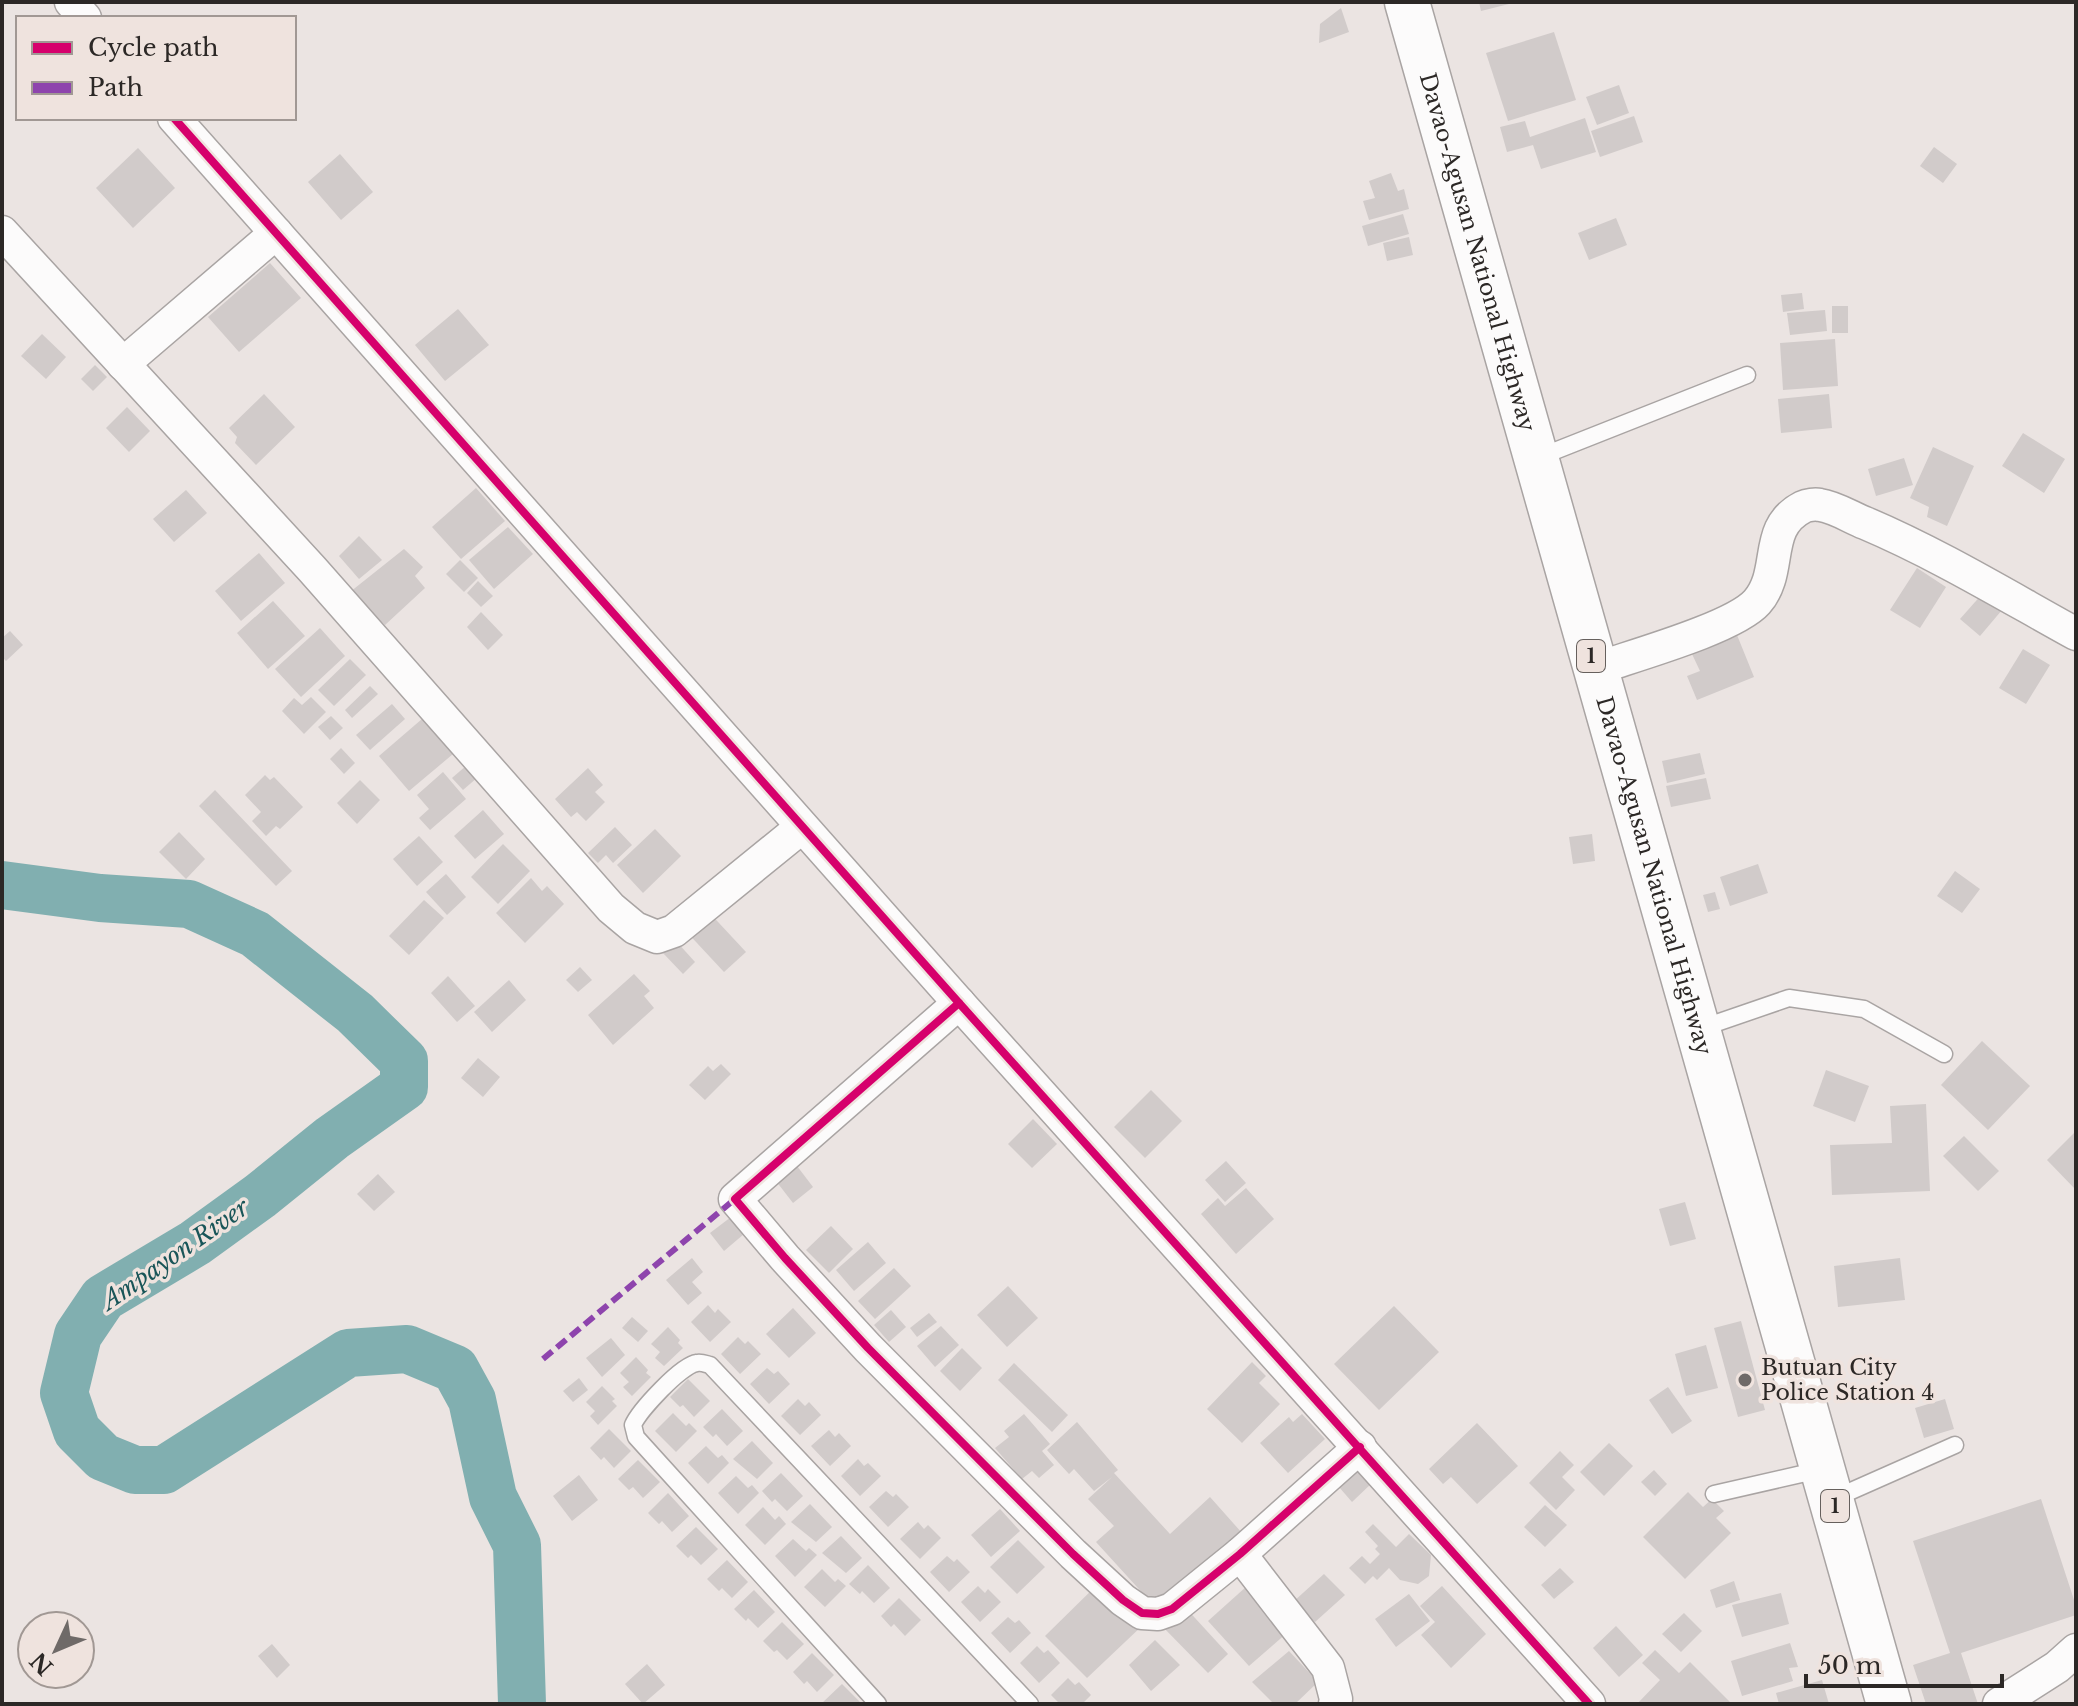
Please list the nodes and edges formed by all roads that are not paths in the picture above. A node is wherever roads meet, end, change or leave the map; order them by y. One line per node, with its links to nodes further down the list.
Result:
1 (1407, 2): 7 (highway, Davao-Agusan National Highway / 1)
2 (176, 120): 4 (street)
3 (2, 232): 5 (street)
4 (276, 233): 5 (street); 10 (street)
5 (123, 364): 10 (street)
6 (1747, 375): 7 (lane)
7 (1535, 459): 9 (highway, Davao-Agusan National Highway / 1)
8 (2076, 634): 9 (street)
9 (1595, 669): 12 (highway, Davao-Agusan National Highway / 1)
10 (802, 827): 11 (street)
11 (959, 1003): 15 (street); 18 (street)
12 (1697, 1030): 13 (lane); 16 (highway, Davao-Agusan National Highway / 1)
13 (1944, 1054)
14 (1955, 1445): 16 (lane)
15 (1360, 1447): 18 (street); 23 (street)
16 (1829, 1484): 17 (lane); 24 (highway, Davao-Agusan National Highway / 1)
17 (1714, 1494)
18 (1240, 1554): 22 (street)
19 (2076, 1650): 25 (street)
20 (878, 1704): 21 (lane)
21 (1030, 1704)
22 (1335, 1704)
23 (1589, 1704)
24 (1889, 1704)
25 (1999, 1704)

